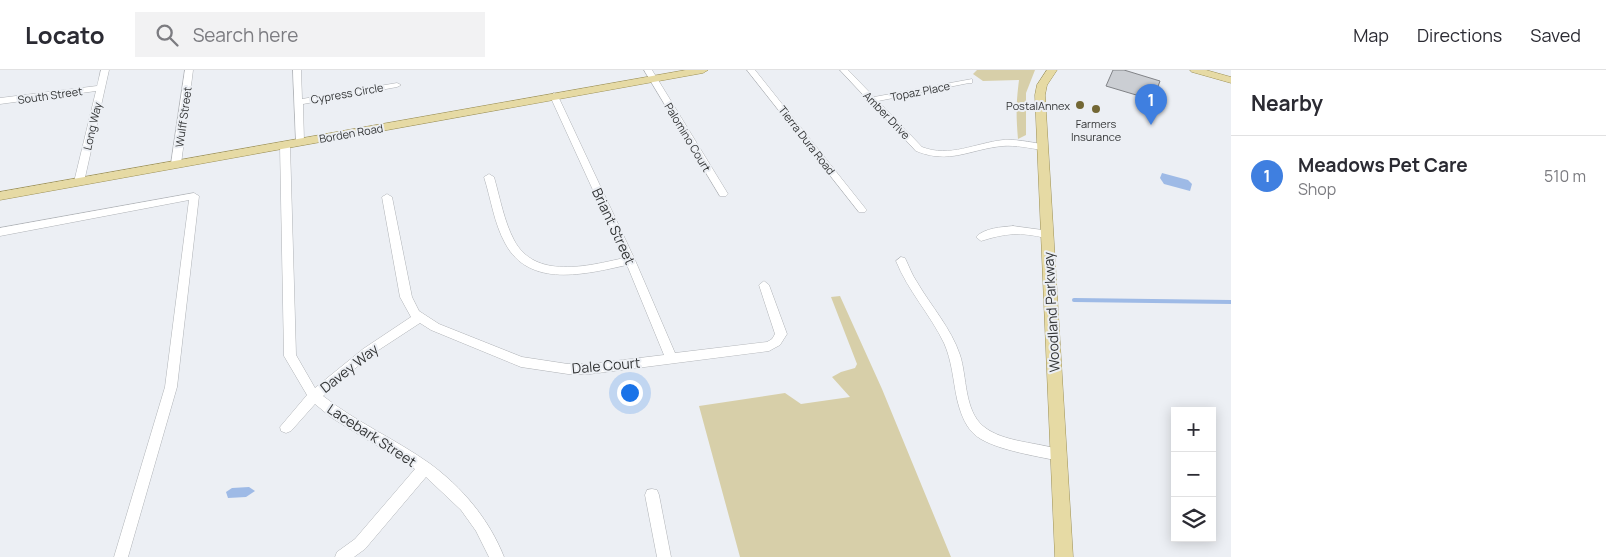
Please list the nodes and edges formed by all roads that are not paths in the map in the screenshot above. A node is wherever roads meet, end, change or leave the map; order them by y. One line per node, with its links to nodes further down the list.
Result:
1 (106, 70): 15 (street, Long Way)
2 (189, 70): 23 (street, Wulff Street)
3 (297, 70): 19 (street)
4 (703, 70): 11 (main road, Borden Road)
5 (751, 70): 29 (street, Tierra Dura Road)
6 (844, 70): 17 (street, Amber Drive)
7 (1052, 70): 22 (main road, Woodland Parkway)
8 (1195, 70): 12 (main road)
9 (1224, 70): 10 (main road)
10 (1231, 72)
11 (650, 74): 16 (main road, Borden Road); 26 (street, Palomino Court)
12 (1231, 80)
13 (969, 81): 17 (street, Topaz Place)
14 (397, 84): 19 (street, Cypress Circle)
15 (101, 88): 18 (street, South Street); 25 (street, Long Way)
16 (554, 96): 20 (main road, Borden Road); 33 (street, Briant Street)
17 (872, 100): 22 (street, Amber Drive)
18 (0, 102)
19 (298, 102): 20 (street)
20 (300, 142): 21 (main road, Borden Road)
21 (285, 145): 23 (main road, Borden Road); 38 (street, Lacebark Street)
22 (1042, 147): 31 (main road, Woodland Parkway)
23 (176, 164): 25 (main road, Borden Road)
24 (489, 177): 33 (street)
25 (79, 182): 27 (main road, Borden Road)
26 (723, 194)
27 (0, 196)
28 (387, 197): 36 (street, Dale Court)
29 (862, 210)
30 (0, 232): 43 (street)
31 (1046, 234): 32 (street); 40 (main road, Woodland Parkway)
32 (981, 237)
33 (630, 260): 37 (street, Briant Street)
34 (900, 261): 40 (street)
35 (764, 285): 37 (street, Dale Court)
36 (420, 317): 37 (street, Dale Court); 38 (street, Davey Way)
37 (671, 358)
38 (314, 396): 39 (street, Davey Way); 41 (street, Lacebark Street)
39 (286, 427)
40 (1059, 455): 47 (main road, Woodland Parkway)
41 (425, 468): 44 (street); 45 (street, Lacebark Street)
42 (652, 495): 46 (street)
43 (121, 557)
44 (342, 557)
45 (497, 557)
46 (664, 557)
47 (1064, 557)

